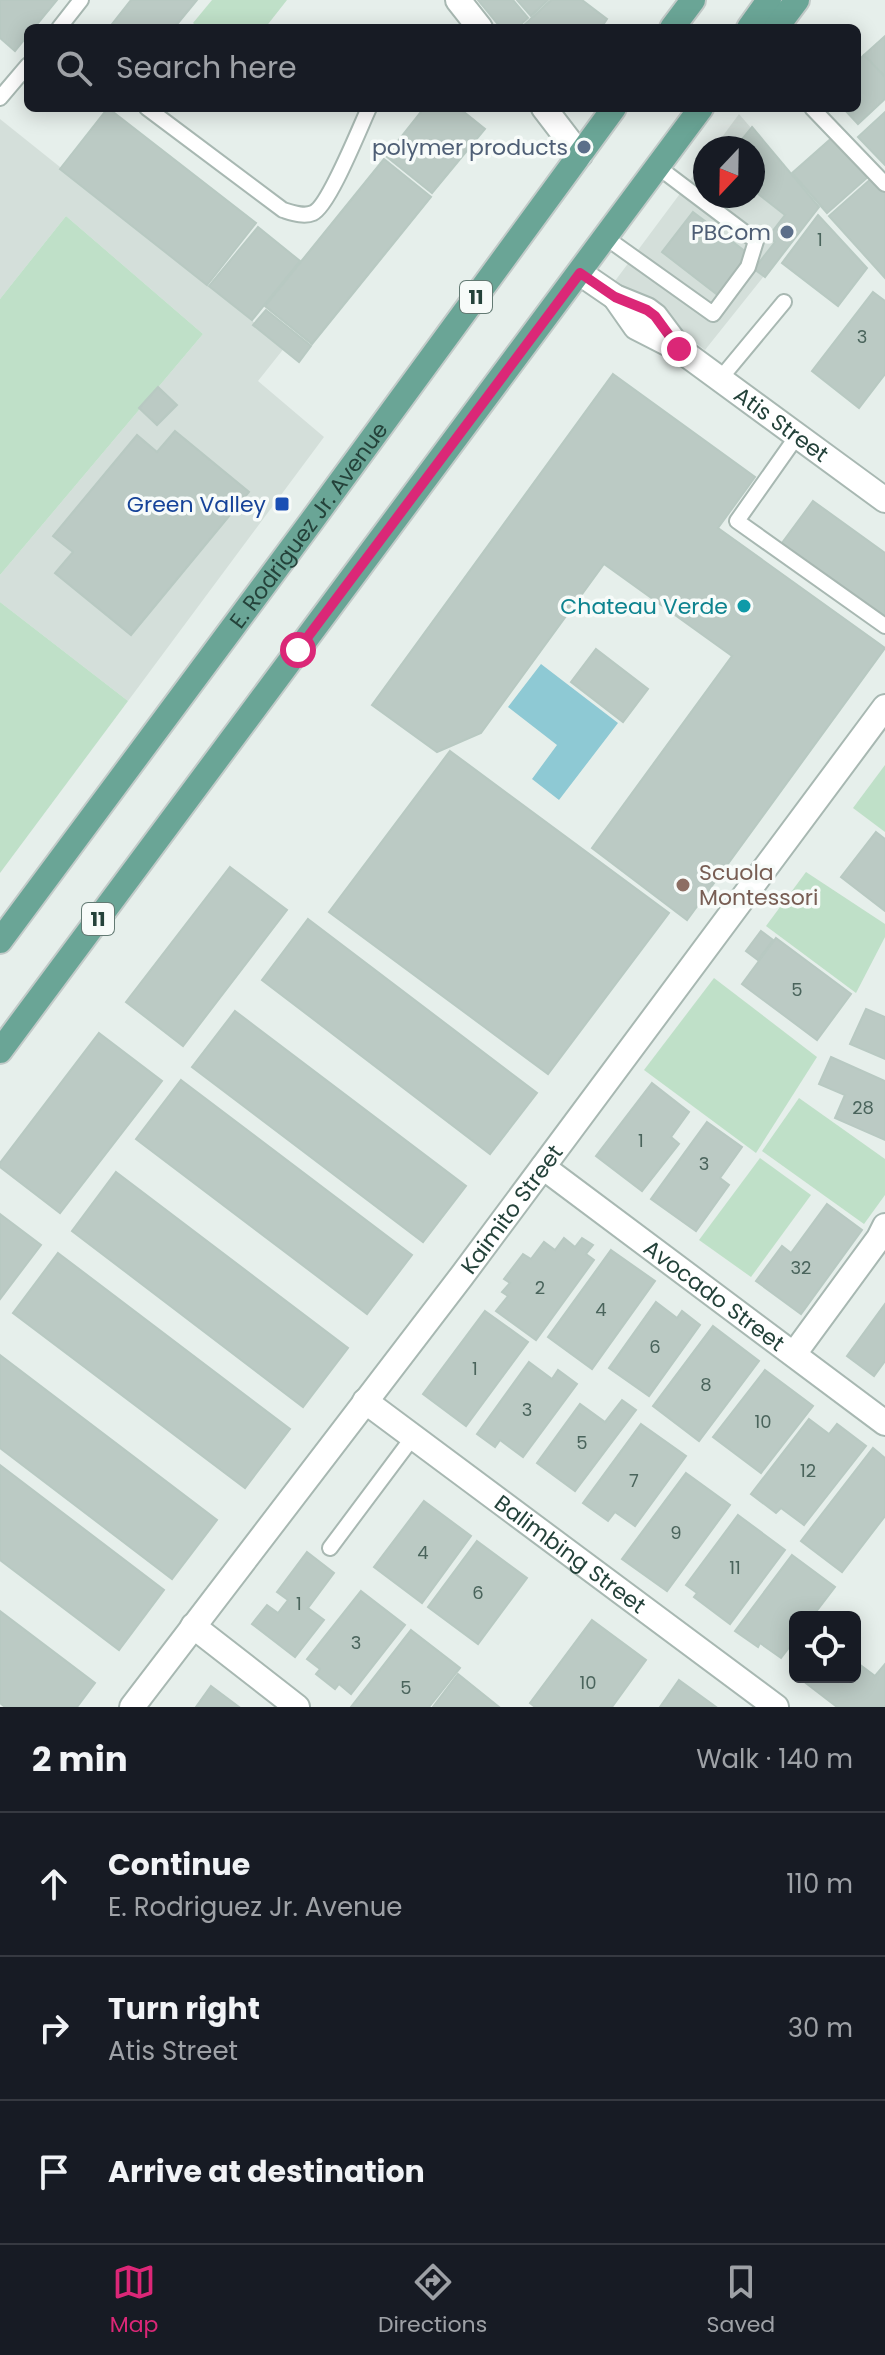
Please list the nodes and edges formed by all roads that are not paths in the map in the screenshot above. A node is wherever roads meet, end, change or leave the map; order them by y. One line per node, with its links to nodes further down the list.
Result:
1 (81, 0): 6 (lane)
2 (458, 0): 7 (street)
3 (693, 0): 8 (main road)
4 (769, 0): 9 (main road)
5 (797, 0): 10 (main road)
6 (62, 24)
7 (477, 24)
8 (675, 24)
9 (752, 24)
10 (779, 24)
11 (24, 70): 12 (lane)
12 (0, 98)
13 (152, 112): 14 (lane)
14 (367, 112)
15 (547, 112): 19 (street)
16 (611, 112): 19 (main road, E. Rodriguez Jr. Avenue / 11)
17 (698, 112): 20 (main road, 11)
18 (816, 112): 21 (lane)
19 (580, 155): 30 (main road, E. Rodriguez Jr. Avenue / 11)
20 (658, 167): 22 (main road, 11); 22 (lane)
21 (885, 184)
22 (605, 237): 23 (main road, 11)
23 (580, 273): 25 (street, Atis Street); 31 (main road, 11)
24 (784, 302): 25 (lane)
25 (720, 379): 26 (street, Atis Street)
26 (797, 436): 27 (street, Atis Street); 28 (lane)
27 (885, 500)
28 (885, 626)
29 (885, 707): 32 (street, Kaimito Street)
30 (1, 938)
31 (0, 1051)
32 (543, 1167): 34 (street, Avocado Street); 35 (street, Kaimito Street)
33 (885, 1226): 34 (street)
34 (794, 1354): 36 (street, Avocado Street)
35 (365, 1401): 37 (street, Balimbing Street); 39 (street, Kaimito Street)
36 (885, 1423)
37 (413, 1437): 38 (lane); 42 (street, Balimbing Street)
38 (330, 1548)
39 (193, 1626): 40 (street, Kaimito Street); 41 (street)
40 (132, 1707)
41 (297, 1707)
42 (776, 1707)

